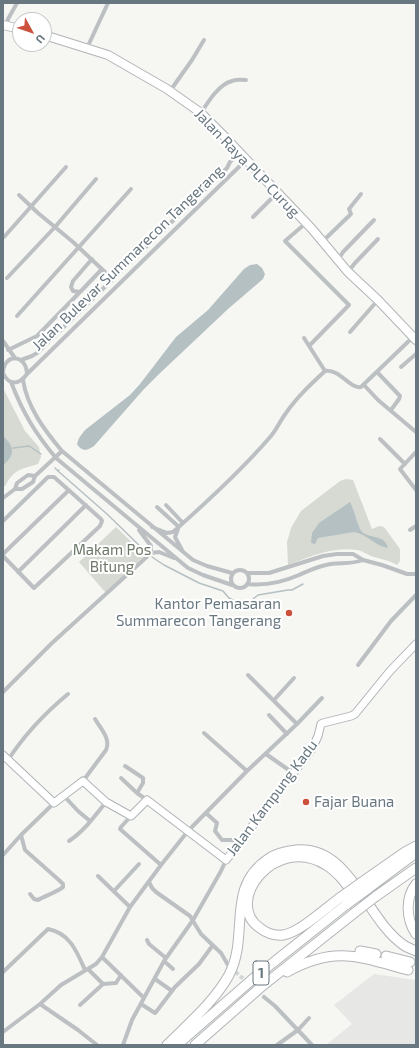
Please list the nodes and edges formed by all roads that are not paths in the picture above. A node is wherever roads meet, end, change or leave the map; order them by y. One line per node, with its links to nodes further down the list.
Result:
1 (18, 3): 3 (street)
2 (108, 3): 6 (street)
3 (5, 25)
4 (52, 38): 6 (main road, Jalan Raya PLP Curug)
5 (204, 40): 8 (street)
6 (87, 49): 8 (main road, Jalan Raya PLP Curug)
7 (246, 80): 9 (street)
8 (170, 91): 9 (main road, Jalan Raya PLP Curug)
9 (201, 113): 10 (main road, Jalan Raya PLP Curug)
10 (240, 152): 11 (main road, Jalan Raya PLP Curug); 13 (street, Jalan Bulevar Summarecon Tangerang)
11 (246, 160): 14 (street, Jalan Bulevar Summarecon Tangerang); 18 (main road, Jalan Raya PLP Curug)
12 (66, 167): 20 (street)
13 (227, 168): 14 (street); 28 (street, Jalan Bulevar Summarecon Tangerang)
14 (232, 173): 30 (street, Jalan Bulevar Summarecon Tangerang)
15 (96, 179): 24 (street)
16 (131, 189): 29 (street)
17 (361, 194): 27 (street)
18 (279, 195): 21 (street); 23 (main road, Jalan Raya PLP Curug)
19 (18, 196): 20 (street)
20 (31, 207): 24 (street); 25 (street)
21 (253, 216)
22 (374, 220): 32 (street)
23 (306, 223): 27 (main road, Jalan Raya PLP Curug); 44 (street)
24 (55, 227): 29 (street); 34 (street)
25 (4, 237)
26 (378, 239): 33 (street)
27 (322, 242): 32 (main road, Jalan Raya PLP Curug)
28 (150, 243): 30 (street); 38 (street, Jalan Bulevar Summarecon Tangerang)
29 (79, 247): 31 (street); 37 (street)
30 (155, 248): 39 (street, Jalan Bulevar Summarecon Tangerang)
31 (92, 259): 35 (street); 35 (street)
32 (338, 260): 33 (main road, Jalan Raya PLP Curug)
33 (348, 272): 36 (main road, Jalan Raya PLP Curug)
34 (7, 278)
35 (80, 292): 45 (street)
36 (378, 300): 40 (street); 42 (main road, Jalan Raya PLP Curug)
37 (17, 316)
38 (72, 318): 39 (street); 48 (street, Jalan Bulevar Summarecon Tangerang)
39 (78, 324): 54 (street, Jalan Bulevar Summarecon Tangerang)
40 (350, 332)
41 (304, 338): 44 (street)
42 (415, 338): 52 (street)
43 (3, 341): 45 (street, Jalan Bulevar Summarecon Tangerang)
44 (309, 346): 51 (street)
45 (8, 350): 47 (street, Jalan Bulevar Summarecon Tangerang)
46 (416, 354): 50 (street)
47 (15, 358): 48 (street, Jalan Bulevar Summarecon Tangerang); 49 (street, Jalan Bulevar Summarecon Tangerang)
48 (21, 360): 54 (street, Jalan Bulevar Summarecon Tangerang)
49 (4, 364): 53 (street, Jalan Bulevar Summarecon Tangerang)
50 (401, 367)
51 (325, 371): 57 (street); 75 (street)
52 (376, 372): 57 (street); 58 (street)
53 (3, 373): 56 (street, Jalan Bulevar Summarecon Tangerang)
54 (27, 374): 55 (street, Jalan Bulevar Summarecon Tangerang)
55 (23, 380): 56 (street); 61 (street, Jalan Bulevar Summarecon Tangerang)
56 (11, 382): 63 (street, Jalan Bulevar Summarecon Tangerang)
57 (364, 385): 58 (street)
58 (391, 410): 59 (street)
59 (416, 432)
60 (380, 439): 64 (street)
61 (62, 452): 63 (street); 77 (street, Jalan Bulevar Summarecon Tangerang)
62 (416, 452): 64 (street)
63 (56, 458): 65 (street); 74 (street, Jalan Bulevar Summarecon Tangerang)
64 (405, 464): 68 (street)
65 (35, 476): 66 (street); 66 (street)
66 (15, 489): 69 (street)
67 (69, 490): 70 (street); 73 (street); 82 (street)
68 (416, 490)
69 (3, 498)
70 (86, 505): 85 (street); 85 (street)
71 (166, 505): 75 (street)
72 (157, 507): 78 (street)
73 (3, 521)
74 (134, 523): 80 (street); 83 (street, Jalan Bulevar Summarecon Tangerang)
75 (183, 523): 78 (street)
76 (416, 526): 79 (street)
77 (152, 527): 78 (street); 81 (street, Jalan Bulevar Summarecon Tangerang)
78 (179, 527): 81 (street)
79 (410, 530)
80 (151, 553): 83 (street); 96 (street)
81 (185, 553): 86 (street, Jalan Bulevar Summarecon Tangerang)
82 (3, 555): 85 (street)
83 (178, 560): 90 (street, Jalan Bulevar Summarecon Tangerang)
84 (363, 560): 87 (street, Jalan Bulevar Summarecon Tangerang); 88 (street, Jalan Bulevar Summarecon Tangerang); 89 (street, Jalan Bulevar Summarecon Tangerang)
85 (18, 572)
86 (232, 573): 87 (street, Jalan Bulevar Summarecon Tangerang); 90 (street)
87 (247, 573): 89 (street)
88 (416, 574)
89 (247, 584): 90 (street, Jalan Bulevar Summarecon Tangerang)
90 (232, 585)
91 (416, 595): 93 (street)
92 (416, 644): 109 (street, Jalan Kampung Kadu)
93 (358, 665)
94 (248, 675): 99 (street)
95 (294, 678): 99 (street)
96 (3, 692)
97 (68, 694): 106 (street)
98 (322, 698): 102 (street)
99 (274, 700): 102 (street)
100 (269, 715): 104 (street)
101 (95, 719): 111 (street)
102 (297, 724): 104 (street)
103 (204, 733): 108 (street)
104 (287, 734): 105 (street)
105 (266, 754): 108 (street); 109 (street)
106 (6, 757): 116 (street)
107 (124, 766): 112 (street)
108 (247, 771): 117 (street)
109 (293, 773): 123 (street, Jalan Kampung Kadu)
110 (121, 778): 112 (street)
111 (83, 781): 113 (street); 115 (street)
112 (137, 793): 114 (street)
113 (64, 796): 116 (street); 119 (street)
114 (147, 800): 118 (street); 120 (street)
115 (106, 802): 118 (street); 119 (street)
116 (54, 803): 121 (street)
117 (206, 813): 120 (street); 123 (street)
118 (131, 816): 129 (street)
119 (90, 821): 122 (street)
120 (188, 831): 127 (street); 129 (street)
121 (21, 835): 126 (street); 136 (street)
122 (69, 841)
123 (238, 843): 127 (street, Jalan Kampung Kadu)
124 (416, 846): 134 (highway)
125 (416, 853): 134 (highway, 1)
126 (3, 855)
127 (226, 860): 139 (street, Jalan Kampung Kadu)
128 (139, 864): 135 (street)
129 (161, 864): 132 (street)
130 (416, 868): 157 (highway, 1, bridge)
131 (98, 876): 135 (street)
132 (149, 882): 138 (street); 139 (street)
133 (416, 884): 140 (highway)
134 (365, 885): 137 (highway, 1, bridge)
135 (114, 891): 138 (street)
136 (30, 894)
137 (344, 901): 149 (highway); 170 (highway, 1)
138 (130, 907): 147 (street)
139 (193, 920): 142 (street); 148 (street, Jalan Kampung Kadu)
140 (416, 934)
141 (147, 940): 148 (street)
142 (213, 945): 150 (street); 158 (street)
143 (416, 951): 169 (highway)
144 (376, 954): 145 (highway)
145 (335, 955): 149 (highway); 157 (highway)
146 (386, 956): 149 (highway)
147 (102, 958): 152 (street); 154 (street)
148 (165, 959): 151 (street); 155 (street, Jalan Kampung Kadu)
149 (411, 963)
150 (228, 966)
151 (174, 969)
152 (86, 970): 153 (street); 156 (street); 161 (street)
153 (3, 972)
154 (121, 975): 156 (street); 160 (street)
155 (155, 979): 158 (street); 160 (street, Jalan Kampung Kadu)
156 (103, 984): 163 (street)
157 (262, 987): 171 (highway, 1)
158 (172, 991): 162 (street)
159 (264, 997): 165 (street)
160 (144, 998): 162 (street, Jalan Kampung Kadu)
161 (40, 1004): 166 (street); 167 (street)
162 (141, 1004): 168 (street, Jalan Kampung Kadu)
163 (80, 1005)
164 (309, 1018): 165 (street)
165 (298, 1030): 172 (street); 173 (street)
166 (3, 1031)
167 (97, 1045)
168 (123, 1045)
169 (167, 1045)
170 (177, 1045)
171 (195, 1045)
172 (277, 1045)
173 (312, 1045)

